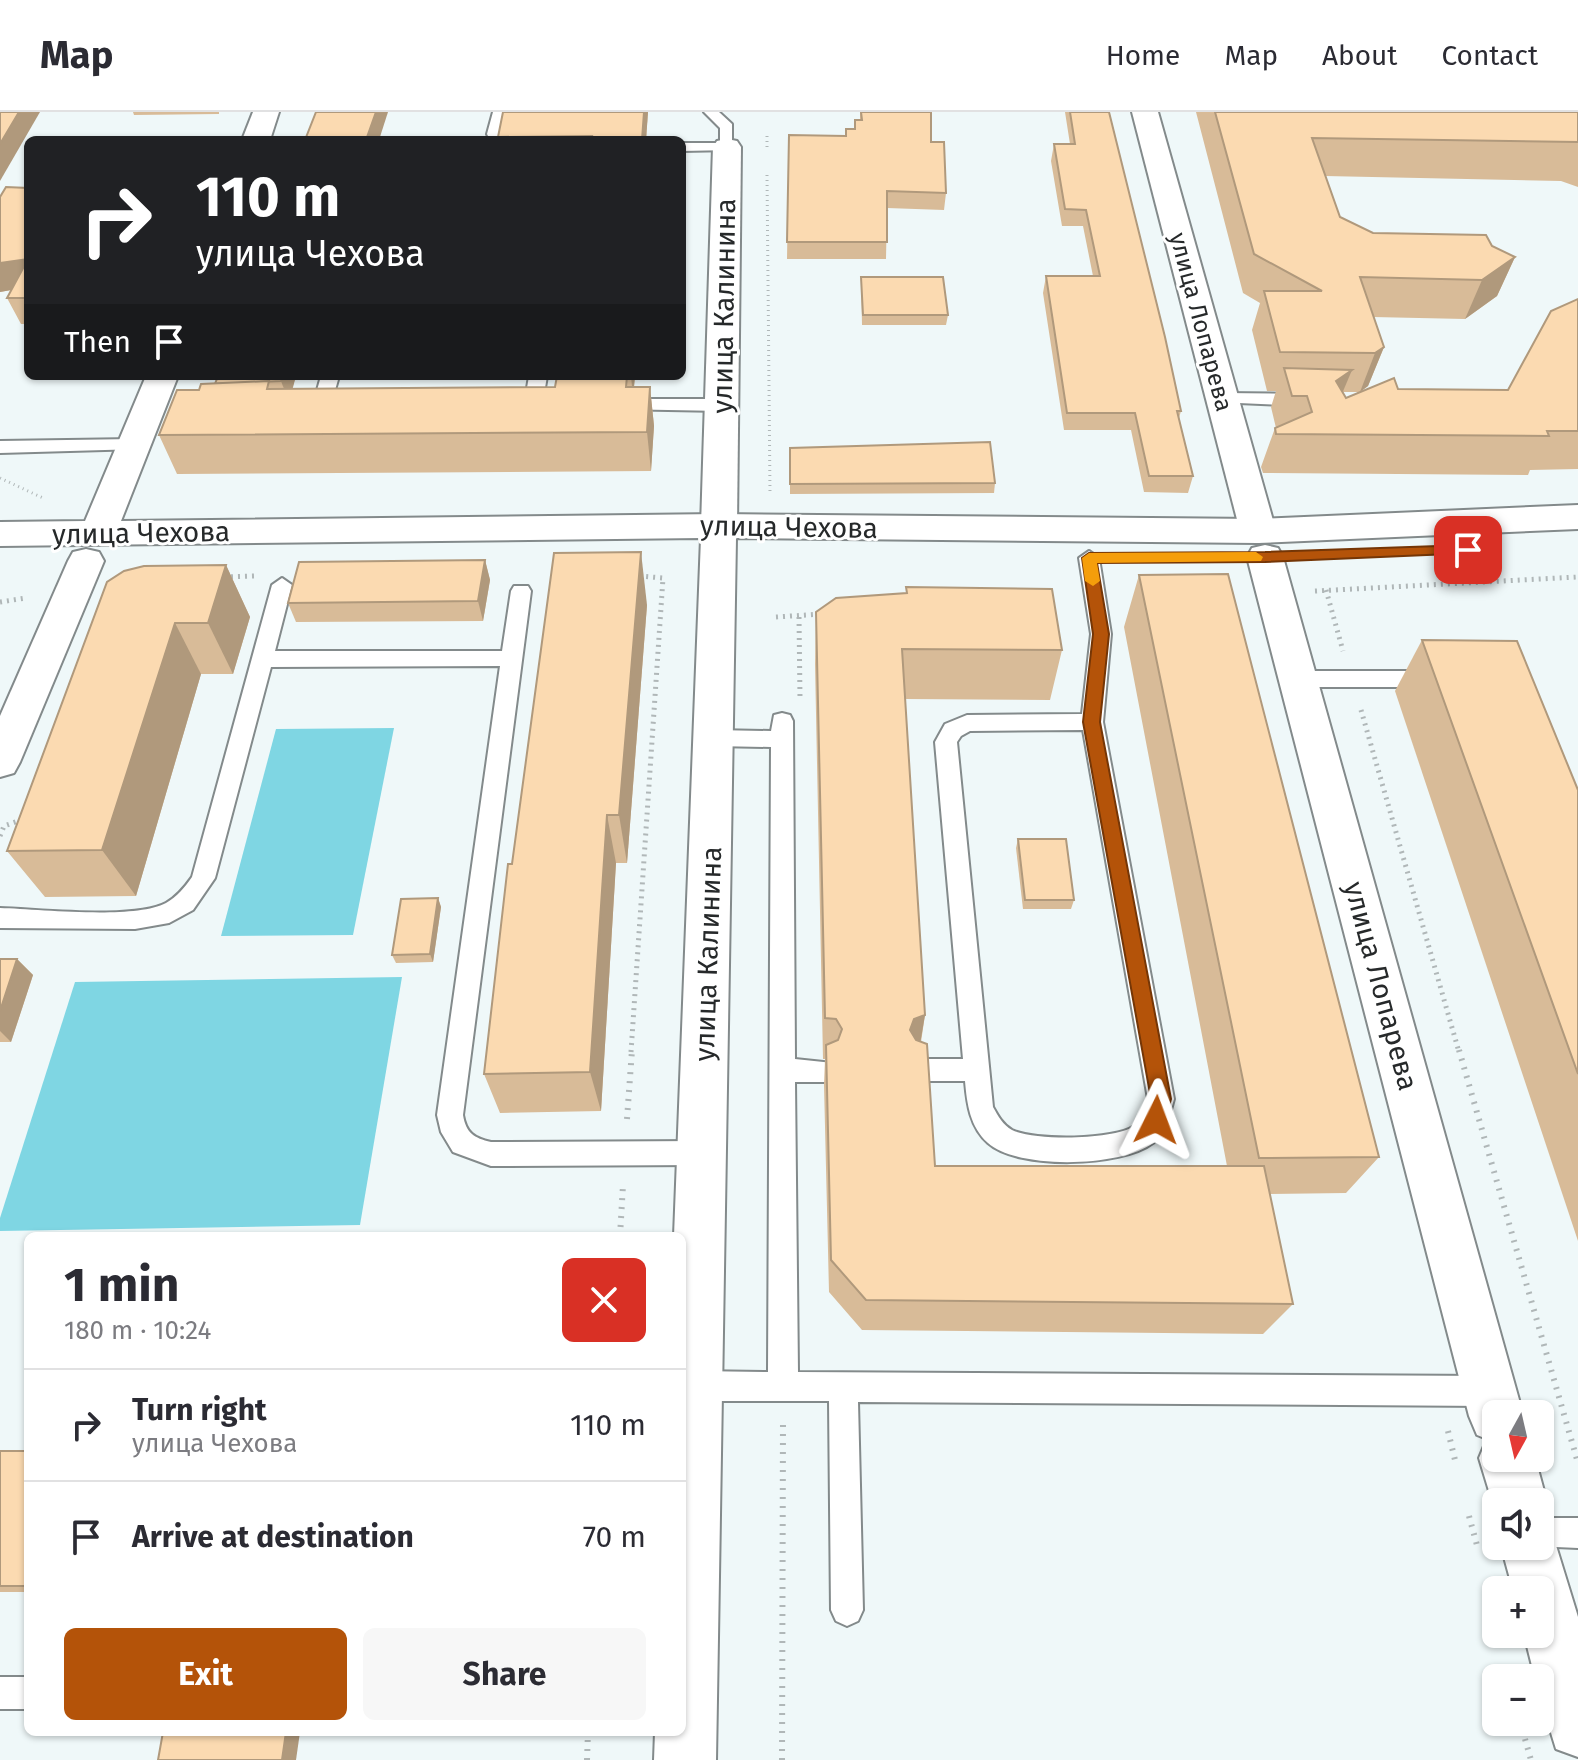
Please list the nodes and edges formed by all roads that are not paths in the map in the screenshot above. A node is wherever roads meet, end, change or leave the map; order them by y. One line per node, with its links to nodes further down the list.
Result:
1 (266, 112): 6 (main road)
2 (500, 112): 7 (lane)
3 (711, 112): 5 (lane)
4 (1145, 112): 12 (main road, улица Лопарева)
5 (729, 129): 8 (lane); 14 (main road, улица Калинина)
6 (257, 136)
7 (495, 136)
8 (686, 145)
9 (162, 380): 18 (main road)
10 (329, 380): 17 (lane)
11 (537, 380): 15 (lane)
12 (1222, 398): 13 (lane); 26 (main road, улица Лопарева)
13 (1314, 400)
14 (722, 405): 16 (lane); 22 (main road, улица Калинина)
15 (532, 406)
16 (607, 406)
17 (322, 408)
18 (134, 445): 19 (lane); 24 (main road)
19 (0, 447)
20 (1578, 517): 26 (main road, улица Чехова)
21 (0, 534): 24 (main road, улица Чехова)
22 (719, 540): 24 (main road, улица Чехова); 25 (main road, улица Чехова); 26 (main road, улица Чехова); 35 (main road, улица Калинина)
23 (1578, 544): 26 (main road, улица Чехова)
24 (92, 547): 27 (main road, улица Чехова); 36 (main road)
25 (1089, 558): 26 (main road, улица Чехова); 34 (lane)
26 (1266, 560): 32 (main road, улица Лопарева)
27 (0, 562)
28 (282, 585): 31 (lane)
29 (521, 591): 30 (lane)
30 (511, 658): 31 (lane); 42 (lane)
31 (263, 659): 37 (lane)
32 (1299, 679): 33 (lane); 46 (main road, улица Лопарева)
33 (1459, 679)
34 (1092, 722): 40 (lane); 40 (lane)
35 (714, 738): 38 (lane); 42 (main road, улица Калинина)
36 (0, 762)
37 (0, 918)
38 (783, 1070): 41 (lane); 45 (lane)
39 (919, 1070): 40 (lane)
40 (977, 1070)
41 (824, 1071)
42 (702, 1153): 43 (main road, улица Калинина)
43 (696, 1386): 45 (lane); 54 (main road, улица Калинина)
44 (843, 1387): 45 (lane); 47 (lane); 51 (lane)
45 (783, 1388)
46 (1491, 1400)
47 (1482, 1403)
48 (1554, 1533): 49 (lane)
49 (1578, 1533)
50 (1534, 1560): 55 (main road)
51 (847, 1610)
52 (0, 1693): 53 (lane)
53 (24, 1693)
54 (686, 1726)
55 (1578, 1727)
56 (686, 1736): 57 (main road, улица Калинина)
57 (685, 1760)

